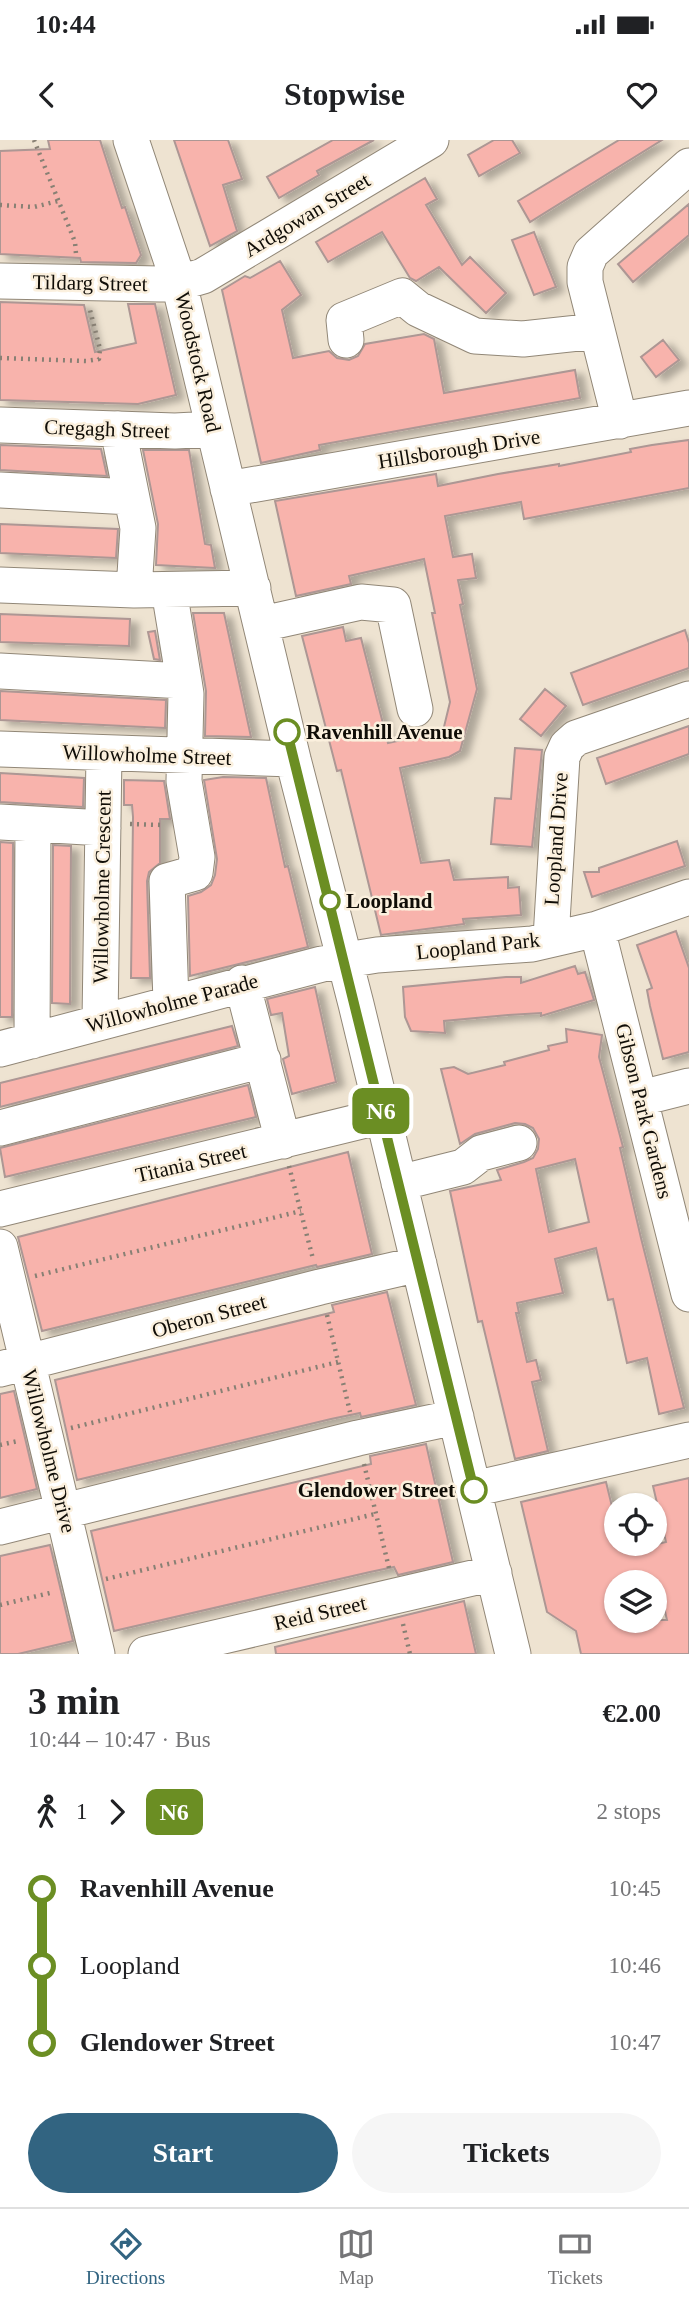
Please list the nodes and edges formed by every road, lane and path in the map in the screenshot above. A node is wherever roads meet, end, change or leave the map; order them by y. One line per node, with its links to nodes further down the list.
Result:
1 (34, 140): 5 (path)
2 (131, 140): 9 (street, Woodstock Road)
3 (431, 140): 9 (street, Ardgowan Street)
4 (689, 166): 10 (street)
5 (58, 201): 6 (path); 8 (path)
6 (0, 205)
7 (0, 281): 8 (street, Tildarg Street)
8 (84, 283): 9 (street, Tildarg Street); 12 (path)
9 (179, 283): 17 (street, Woodstock Road)
10 (597, 331): 11 (street); 14 (street)
11 (346, 340)
12 (0, 358)
13 (689, 408): 14 (street, Hillsborough Drive)
14 (620, 421): 18 (street, Hillsborough Drive)
15 (0, 425): 16 (street, Cregagh Street)
16 (118, 429): 17 (street, Cregagh Street); 20 (street)
17 (214, 429): 18 (street, Woodstock Road)
18 (228, 489): 22 (street, Woodstock Road)
19 (0, 490): 20 (street)
20 (131, 497): 23 (street)
21 (0, 585): 23 (street)
22 (253, 588): 24 (street); 25 (street, Woodstock Road)
23 (134, 590): 24 (street)
24 (169, 590): 27 (street)
25 (262, 624): 29 (street); 33 (street, Woodstock Road)
26 (0, 671): 27 (street)
27 (184, 681): 32 (street)
28 (689, 699): 39 (street, Loopland Drive)
29 (415, 709)
30 (0, 749): 31 (street, Willowholme Street)
31 (104, 753): 32 (street, Willowholme Street); 35 (street, Willowholme Crescent)
32 (185, 757): 33 (street, Willowholme Street); 36 (street)
33 (293, 759): 40 (street, Woodstock Road)
34 (16, 823): 35 (street); 44 (street)
35 (103, 826): 36 (path); 43 (street, Willowholme Crescent)
36 (192, 827): 42 (street)
37 (689, 897): 38 (street, Loopland Park)
38 (597, 929): 39 (street, Loopland Park); 47 (street, Gibson Park Gardens)
39 (551, 939): 40 (street, Loopland Park)
40 (343, 955): 41 (street, Willowholme Parade); 48 (street, Woodstock Road)
41 (242, 983): 42 (street, Willowholme Parade); 45 (street)
42 (171, 1003): 43 (street, Willowholme Parade)
43 (100, 1021): 44 (street, Willowholme Parade)
44 (16, 1045)
45 (263, 1060): 49 (street); 50 (street)
46 (689, 1086): 47 (street)
47 (641, 1098): 59 (street, Gibson Park Gardens)
48 (382, 1116): 50 (street, Titania Street); 52 (street, Woodstock Road)
49 (0, 1128)
50 (283, 1141): 53 (street, Titania Street); 54 (path)
51 (519, 1143): 52 (street)
52 (399, 1183): 56 (street, Woodstock Road)
53 (0, 1209)
54 (300, 1211): 57 (path); 58 (path)
55 (0, 1247): 57 (street, Willowholme Drive)
56 (419, 1264): 58 (street, Oberon Street); 62 (street, Woodstock Road)
57 (8, 1283): 61 (street, Willowholme Drive)
58 (320, 1287): 60 (path); 61 (street, Oberon Street)
59 (689, 1294)
60 (338, 1362): 63 (path); 64 (path)
61 (14, 1366): 63 (street, Willowholme Drive)
62 (456, 1417): 64 (street); 67 (street, Woodstock Road)
63 (45, 1434): 66 (path); 68 (street, Willowholme Drive)
64 (358, 1438): 68 (street); 69 (path)
65 (689, 1440): 67 (street)
66 (0, 1445)
67 (473, 1489): 71 (street, Woodstock Road)
68 (64, 1510): 70 (street); 72 (street, Willowholme Drive)
69 (375, 1514): 72 (path); 73 (path)
70 (0, 1527)
71 (494, 1573): 73 (street, Reid Street); 77 (street, Woodstock Road)
72 (81, 1585): 74 (path); 75 (street, Willowholme Drive)
73 (396, 1595): 76 (street, Reid Street)
74 (0, 1605)
75 (97, 1654)
76 (146, 1654)
77 (513, 1654)

